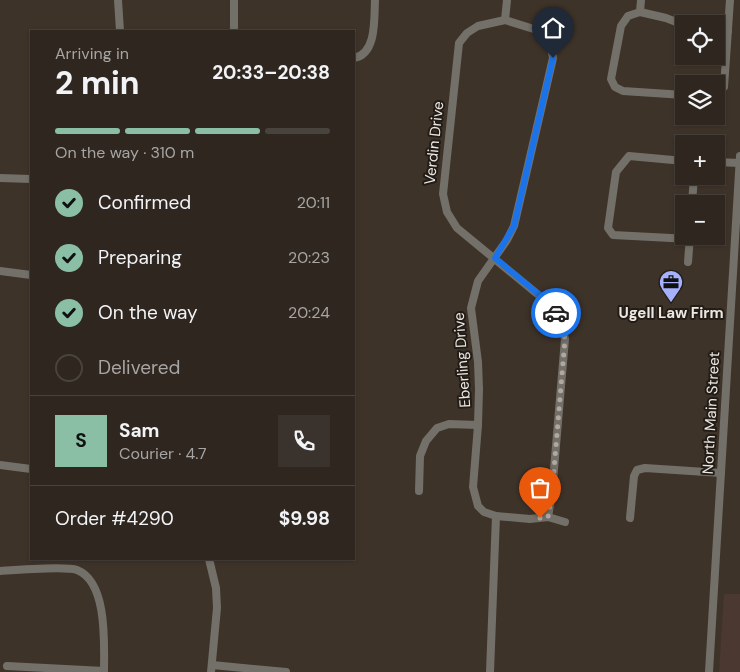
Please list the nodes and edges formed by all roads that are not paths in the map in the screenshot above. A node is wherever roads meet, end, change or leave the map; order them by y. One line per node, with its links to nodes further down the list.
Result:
1 (118, 0): 10 (street)
2 (234, 0): 11 (street)
3 (376, 0): 13 (street)
4 (507, 0): 8 (street)
5 (641, 0): 7 (street)
6 (730, 0): 12 (street)
7 (640, 12): 9 (street); 15 (street)
8 (505, 20): 24 (street, Eberling Drive); 24 (street, Verdin Drive)
9 (675, 22)
10 (120, 30)
11 (234, 30)
12 (728, 31): 14 (street)
13 (355, 58)
14 (725, 75)
15 (675, 94)
16 (740, 156): 19 (street, North Main Street)
17 (675, 160): 22 (street)
18 (725, 162): 19 (street)
19 (740, 163): 31 (street, North Main Street)
20 (0, 178): 21 (street)
21 (30, 179)
22 (675, 237)
23 (689, 245): 25 (street)
24 (495, 258): 28 (street, Eberling Drive); 34 (street, Verdin Drive)
25 (688, 262)
26 (0, 271): 27 (street)
27 (30, 274)
28 (478, 425): 32 (street); 33 (street, Eberling Drive)
29 (0, 465): 30 (street)
30 (30, 469)
31 (721, 473): 35 (street); 44 (street, North Main Street)
32 (419, 492)
33 (496, 516): 34 (street); 43 (street)
34 (548, 517): 36 (street)
35 (630, 518)
36 (565, 522)
37 (209, 560): 40 (street)
38 (0, 571): 41 (street)
39 (7, 666): 41 (street)
40 (212, 669): 42 (street)
41 (104, 672)
42 (286, 672)
43 (490, 672)
44 (709, 672)

